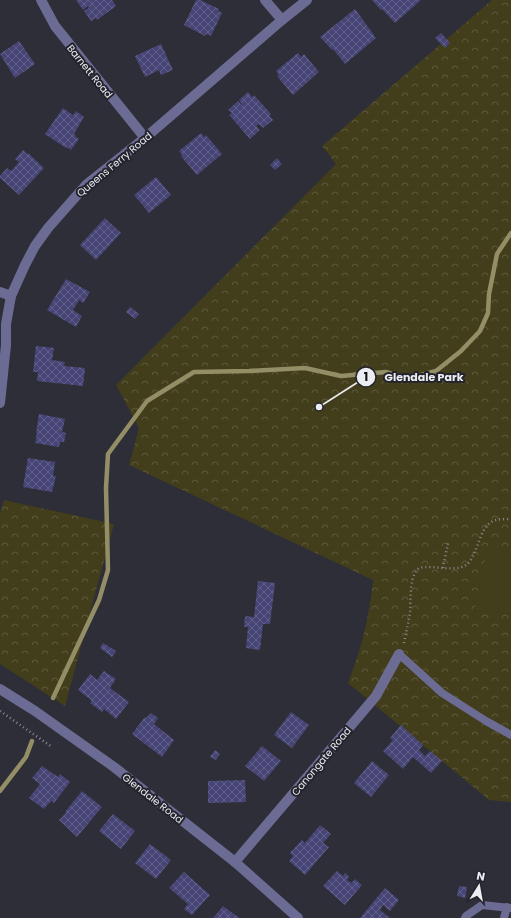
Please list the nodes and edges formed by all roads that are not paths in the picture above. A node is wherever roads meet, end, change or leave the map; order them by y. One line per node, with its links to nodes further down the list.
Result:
1 (40, 0): 5 (street, Barnett Road)
2 (265, 0): 4 (street)
3 (307, 0): 4 (street, Queens Ferry Road)
4 (282, 20): 5 (street, Queens Ferry Road)
5 (145, 138): 7 (street, Queens Ferry Road)
6 (0, 292): 7 (street)
7 (11, 296): 8 (street, Queens Ferry Road)
8 (0, 403)
9 (400, 654): 11 (lane); 12 (street, Canongate Road)
10 (0, 689): 12 (street, Glendale Road)
11 (511, 735)
12 (235, 862): 14 (street, Glendale Road)
13 (509, 908): 15 (lane); 16 (lane)
14 (298, 918)
15 (465, 918)
16 (504, 918)

